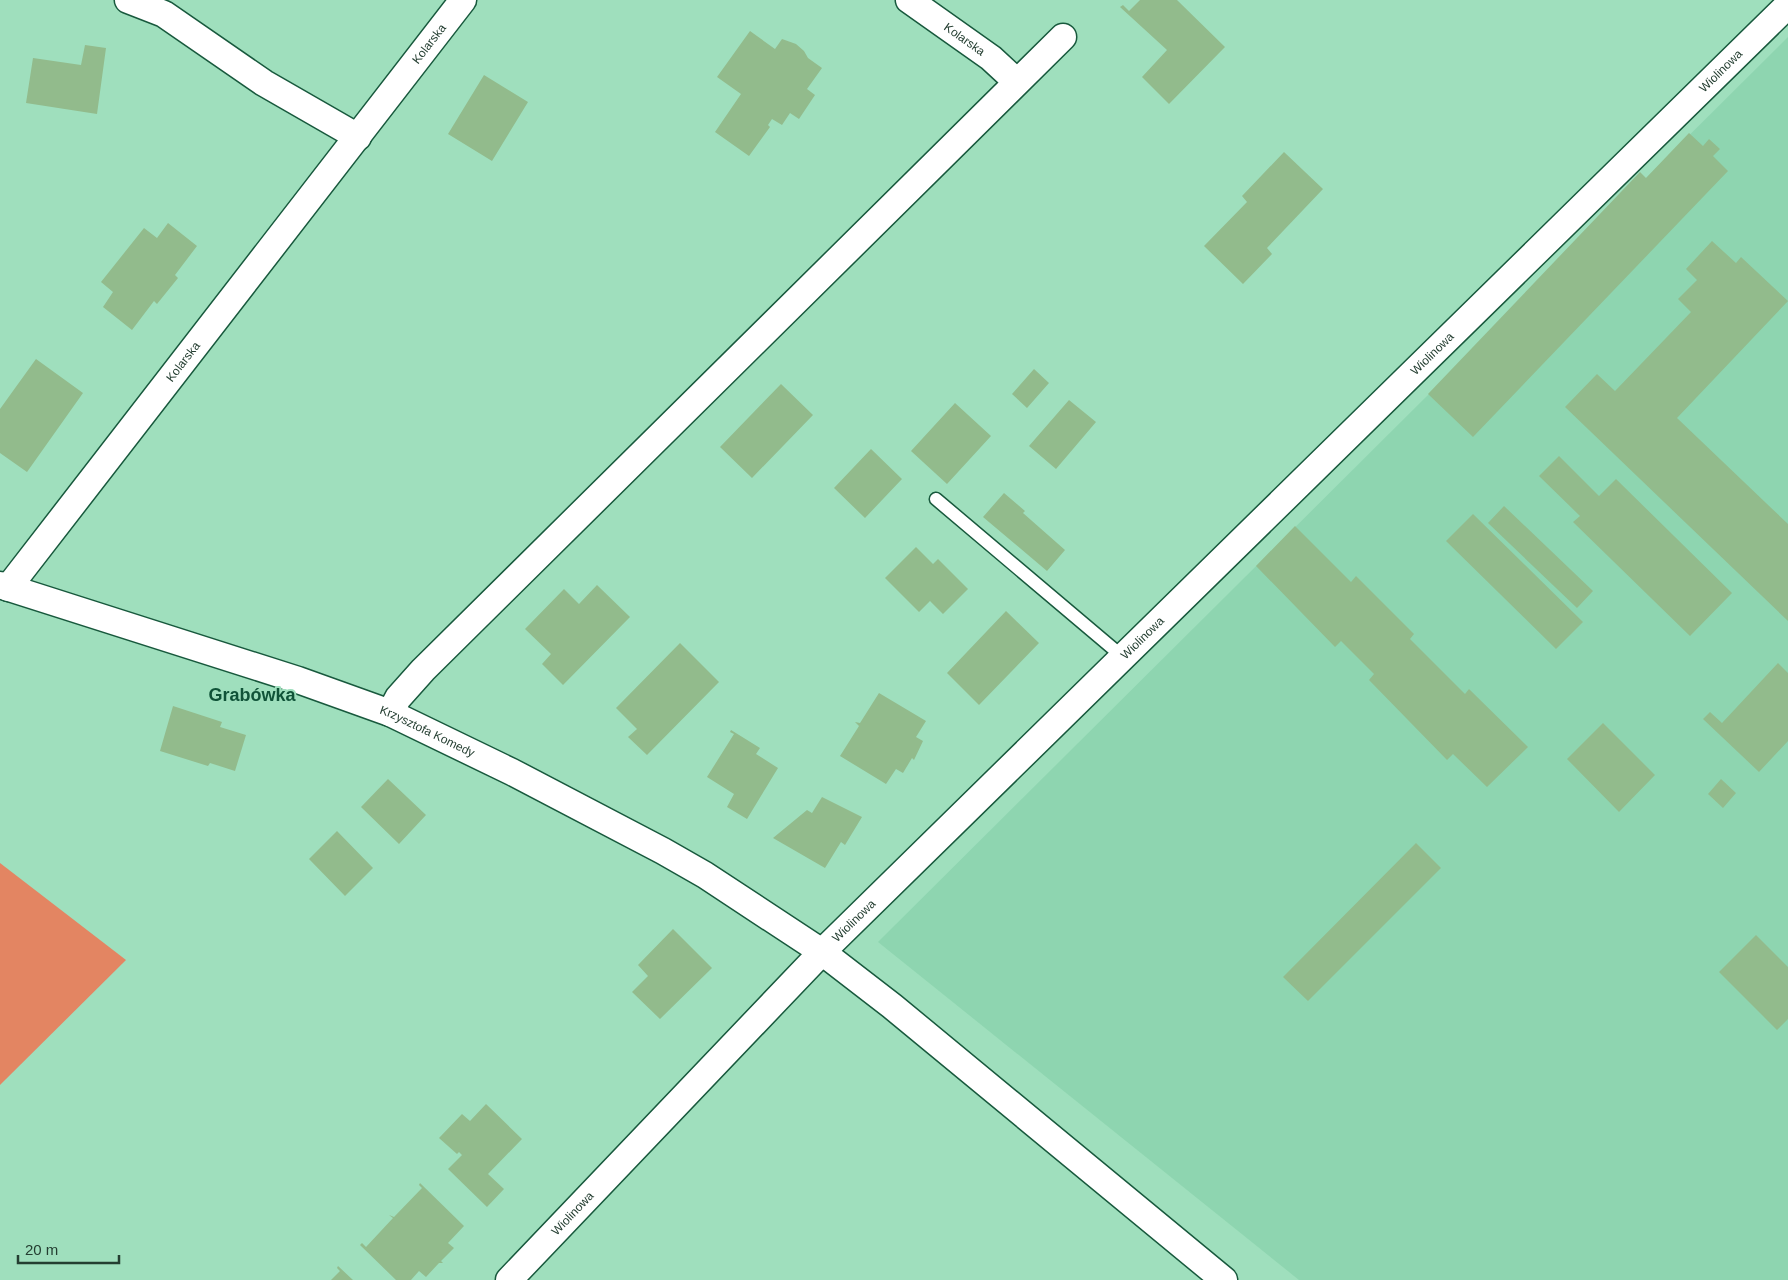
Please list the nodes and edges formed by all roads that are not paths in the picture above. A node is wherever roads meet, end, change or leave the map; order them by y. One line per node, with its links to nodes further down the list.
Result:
1 (128, 0): 7 (street)
2 (463, 0): 7 (street, Kolarska)
3 (909, 0): 6 (street, Kolarska)
4 (1788, 5): 10 (street, Wiolinowa)
5 (1064, 37): 6 (street)
6 (1017, 82): 11 (street)
7 (358, 137): 9 (street, Kolarska)
8 (936, 500): 10 (lane)
9 (4, 586): 11 (street, Krzysztofa Komedy)
10 (1123, 657): 12 (street, Wiolinowa)
11 (390, 713): 12 (street, Krzysztofa Komedy)
12 (822, 952): 13 (street, Wiolinowa); 14 (street, Krzysztofa Komedy)
13 (509, 1280)
14 (1224, 1280)

